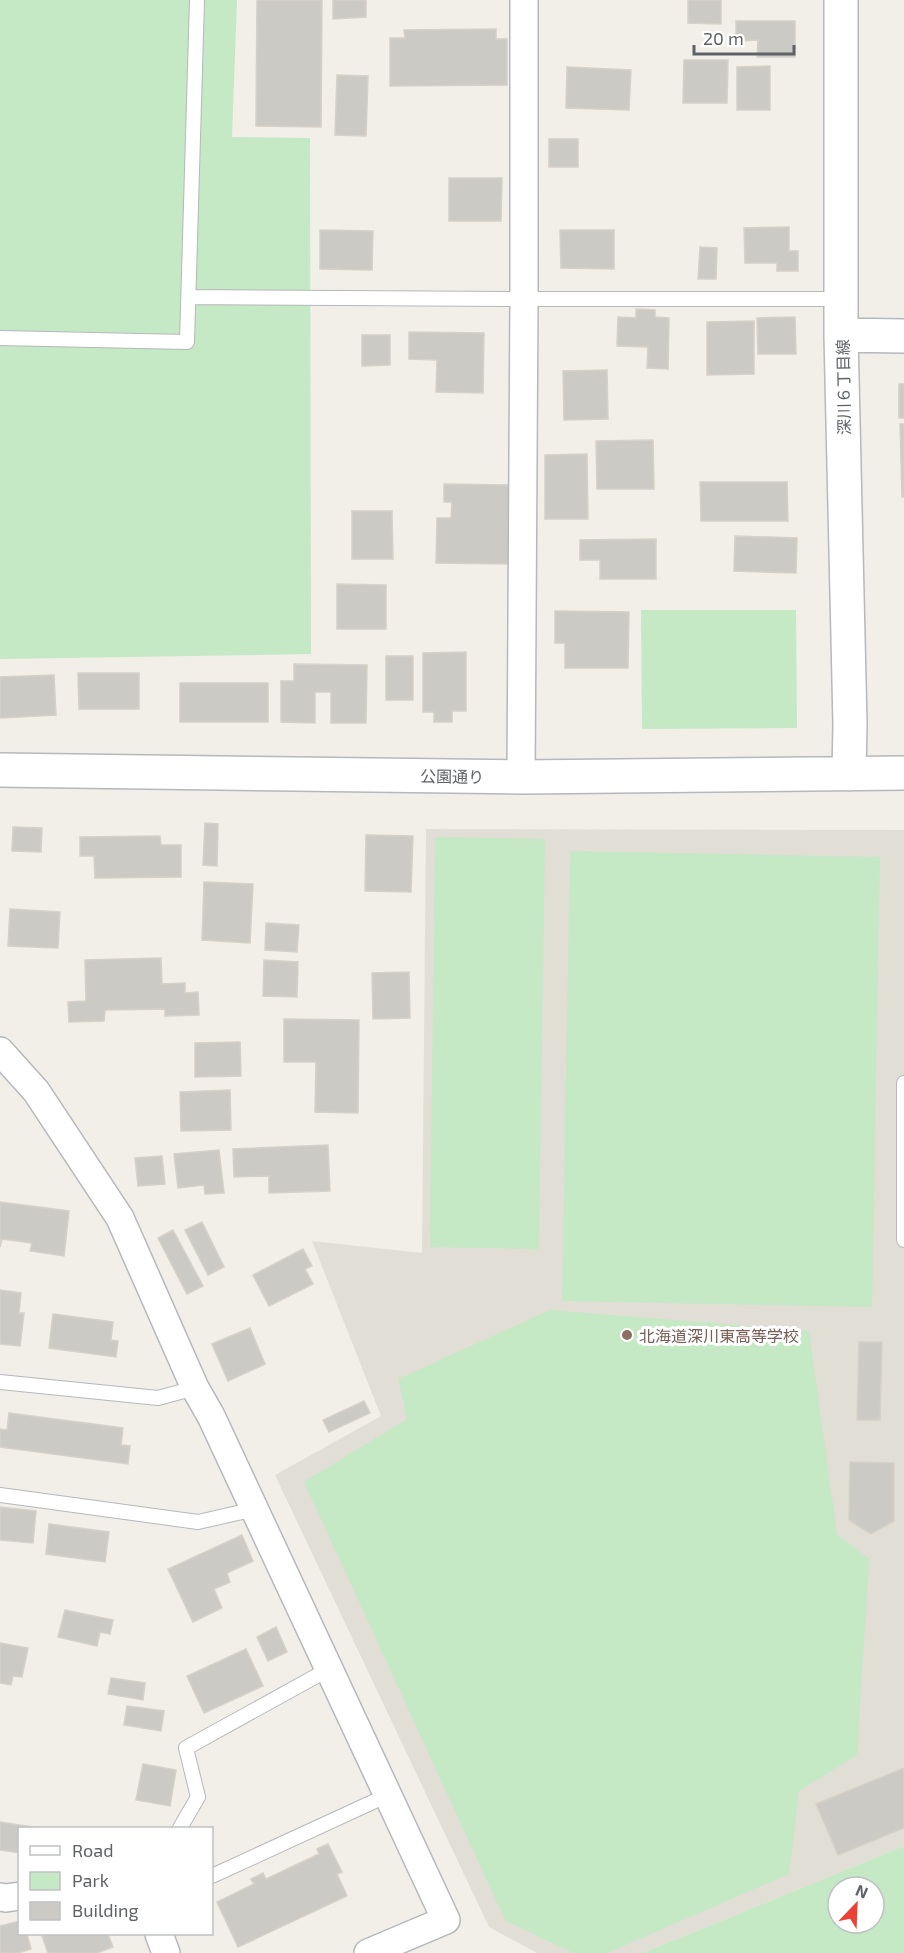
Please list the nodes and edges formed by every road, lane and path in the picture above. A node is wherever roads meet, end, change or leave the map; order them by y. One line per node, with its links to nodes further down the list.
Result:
1 (197, 0): 4 (lane)
2 (524, 0): 5 (street)
3 (841, 0): 6 (street, 深川６丁目線)
4 (189, 297): 5 (lane); 9 (lane)
5 (524, 299): 6 (lane); 13 (street)
6 (841, 299): 7 (street, 深川６丁目線)
7 (841, 335): 8 (street); 12 (street, 深川６丁目線)
8 (904, 336)
9 (0, 338)
10 (0, 771): 13 (street, 公園通り)
11 (904, 773): 12 (street, 公園通り)
12 (849, 774): 13 (street, 公園通り)
13 (521, 777)
14 (0, 1051): 18 (street)
15 (904, 1083): 16 (lane)
16 (904, 1240)
17 (0, 1382): 18 (lane)
18 (195, 1388): 20 (street)
19 (0, 1495): 20 (lane)
20 (255, 1509): 21 (street)
21 (329, 1669): 22 (street); 23 (lane)
22 (388, 1795): 24 (lane); 29 (street)
23 (181, 1827)
24 (213, 1876)
25 (18, 1896): 26 (street)
26 (0, 1897)
27 (159, 1935): 28 (street)
28 (166, 1953)
29 (368, 1953)

